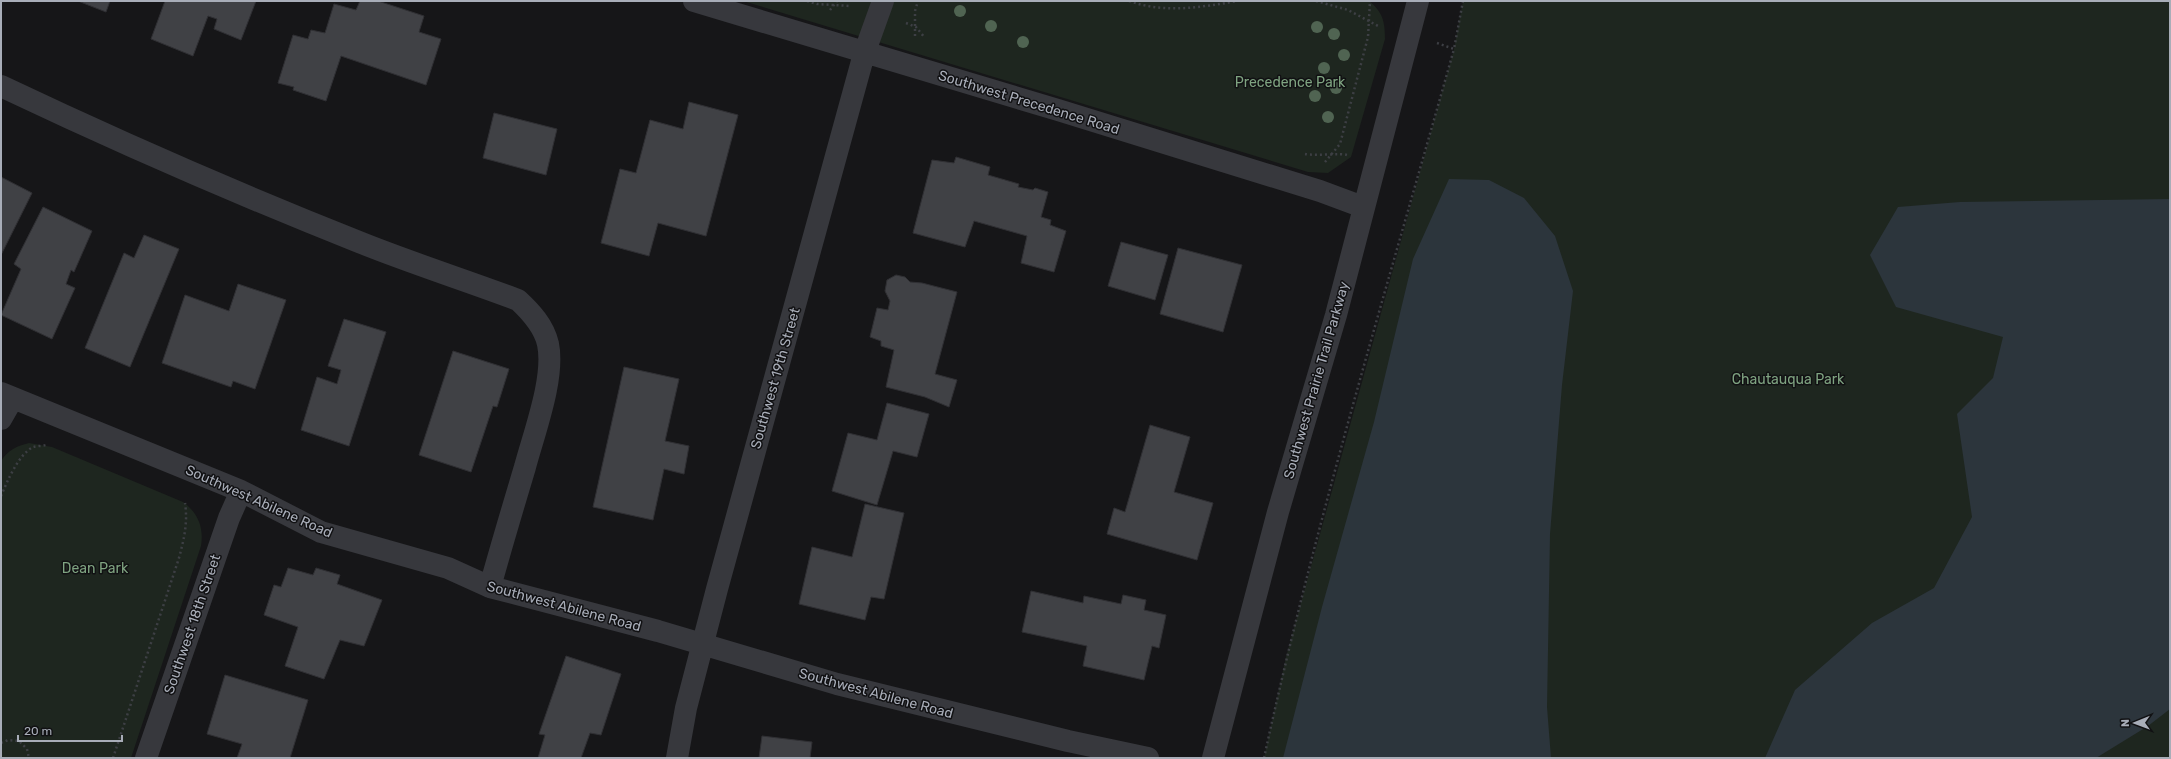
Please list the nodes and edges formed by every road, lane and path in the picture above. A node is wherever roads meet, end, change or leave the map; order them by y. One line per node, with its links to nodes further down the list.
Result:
1 (694, 1): 14 (street, Southwest Precedence Road)
2 (807, 1): 9 (path)
3 (1129, 1): 4 (path)
4 (1238, 1)
5 (1316, 1): 10 (path)
6 (1370, 1): 10 (path)
7 (1418, 1): 11 (street, Southwest Prairie Trail Parkway)
8 (1463, 1): 13 (path)
9 (881, 8): 12 (path); 14 (street, Southwest 19th Street)
10 (1367, 20): 11 (path); 17 (path)
11 (1410, 34): 13 (path); 18 (street, Southwest Prairie Trail Parkway)
12 (932, 40)
13 (1454, 49): 36 (path)
14 (864, 54): 19 (street, Southwest Precedence Road); 28 (street, Southwest 19th Street)
15 (1, 86): 27 (street)
16 (1297, 151): 17 (path)
17 (1331, 156): 18 (path); 19 (path)
18 (1373, 167): 20 (street, Southwest Prairie Trail Parkway)
19 (1320, 191): 20 (street, Southwest Precedence Road)
20 (1363, 207): 35 (street, Southwest Prairie Trail Parkway)
21 (7, 396): 22 (street); 24 (street, Southwest Abilene Road)
22 (1, 419)
23 (46, 445): 25 (path)
24 (241, 491): 27 (street, Southwest Abilene Road); 32 (street, Southwest 18th Street)
25 (1, 496)
26 (185, 503): 31 (path)
27 (490, 587): 28 (street, Southwest Abilene Road)
28 (703, 645): 33 (street, Southwest 19th Street); 34 (street, Southwest Abilene Road)
29 (1, 743): 30 (path)
30 (29, 758)
31 (112, 758)
32 (146, 758)
33 (677, 758)
34 (1148, 758)
35 (1213, 758)
36 (1264, 758)

